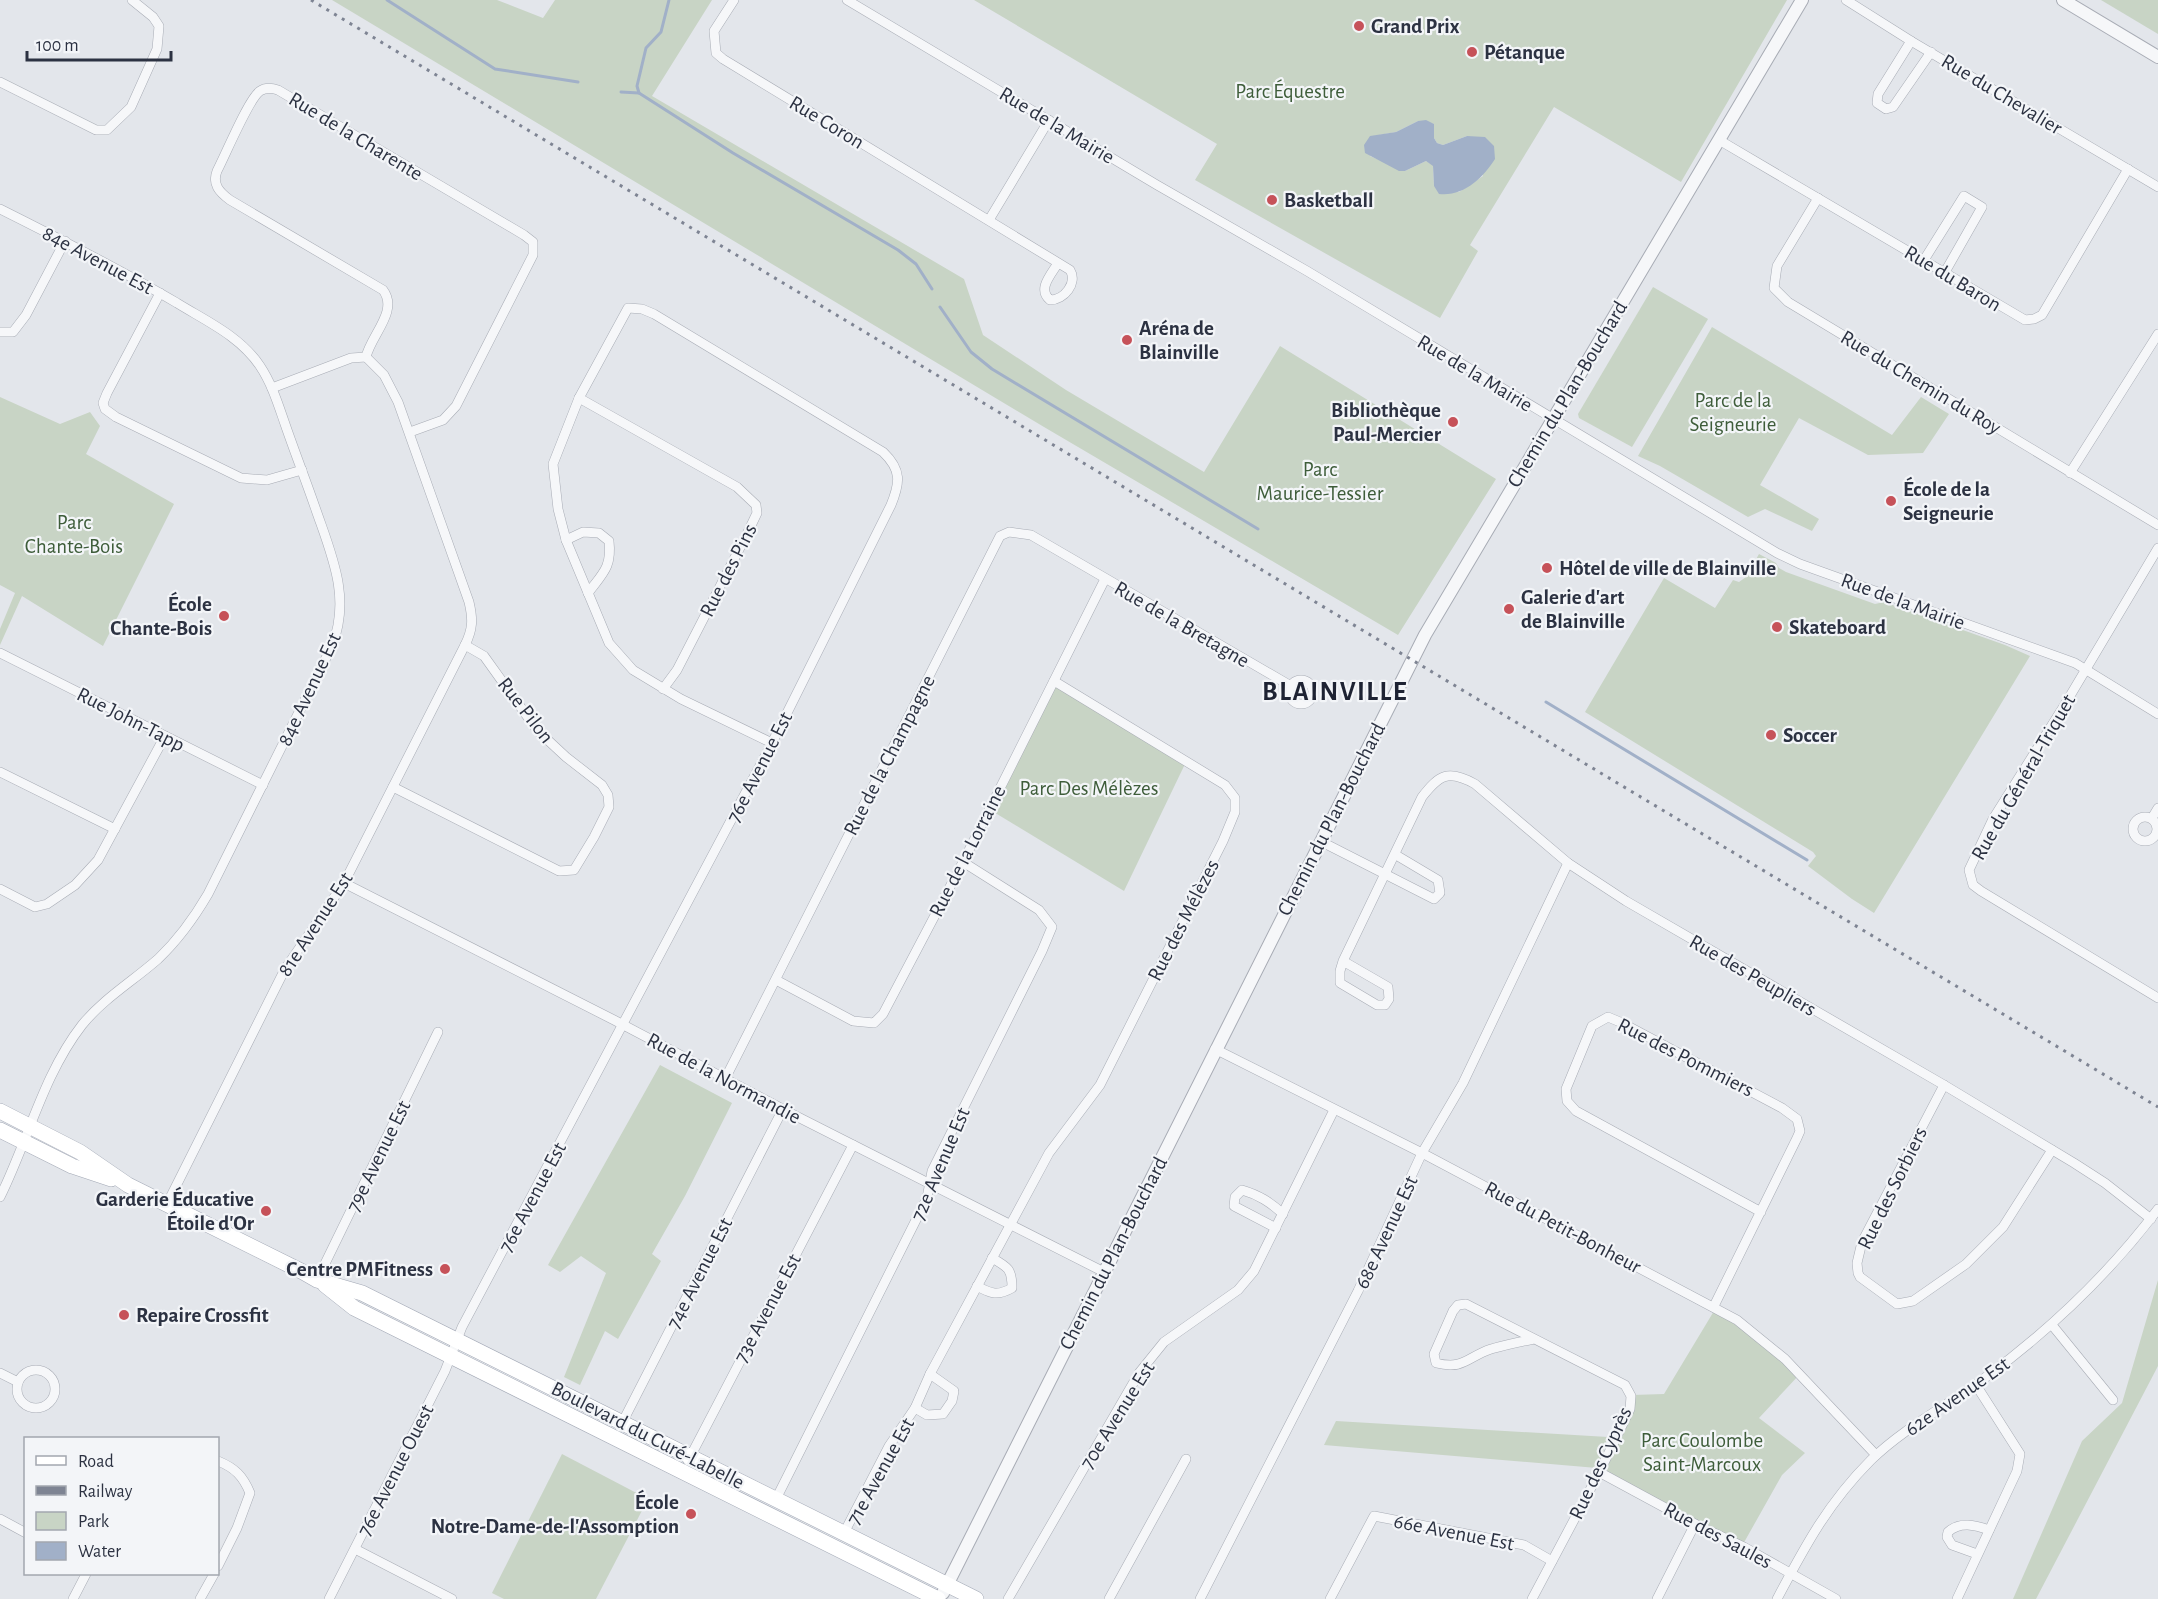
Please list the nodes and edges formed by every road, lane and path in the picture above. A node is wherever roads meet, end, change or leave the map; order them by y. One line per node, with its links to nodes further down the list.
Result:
1 (132, 0): 10 (street)
2 (734, 0): 17 (street, Rue Coron)
3 (847, 0): 11 (street, Rue de la Mairie)
4 (1802, 0): 12 (street, Chemin du Plan-Bouchard)
5 (1846, 0): 7 (street, Rue du Chevalier)
6 (2063, 0): 9 (street)
7 (1911, 41): 8 (street, Rue du Chevalier); 8 (street)
8 (1931, 52): 13 (street, Rue du Chevalier)
9 (2158, 57)
10 (0, 82)
11 (1049, 120): 17 (street); 28 (street, Rue de la Mairie)
12 (1719, 140): 15 (street, Rue du Baron); 28 (street, Chemin du Plan-Bouchard)
13 (2128, 169): 14 (street, Rue du Chevalier); 21 (street, Rue du Baron)
14 (2158, 187)
15 (1818, 198): 19 (street, Rue du Baron); 31 (street, Rue du Chemin du Roy)
16 (0, 209): 18 (street, 84e Avenue Est)
17 (989, 219): 20 (street, Rue Coron)
18 (64, 241): 22 (street, 84e Avenue Est); 23 (street)
19 (1924, 260): 21 (street, Rue du Baron); 21 (street)
20 (1058, 263)
21 (1945, 272)
22 (160, 293): 26 (street, 84e Avenue Est); 30 (street)
23 (0, 332)
24 (2158, 334): 31 (street)
25 (366, 357): 26 (street); 29 (street); 29 (street, Rue de la Charente)
26 (272, 388): 30 (street, 84e Avenue Est)
27 (579, 398): 33 (street); 42 (street, Rue des Pins); 45 (street, 76e Avenue Est)
28 (1552, 419): 39 (street, Rue de la Mairie); 52 (street, Chemin du Plan-Bouchard)
29 (410, 432): 37 (street)
30 (302, 470): 47 (street, 84e Avenue Est)
31 (2070, 473): 32 (street, Rue du Chemin du Roy)
32 (2158, 525)
33 (566, 540): 36 (street); 36 (street)
34 (2158, 549): 39 (street)
35 (1105, 579): 40 (street, Rue de la Lorraine); 41 (street, Rue de la Bretagne); 60 (street, Rue de la Champagne)
36 (588, 593): 42 (street)
37 (465, 645): 48 (street, 81e Avenue Est); 48 (street, Rue Pilon)
38 (0, 653): 44 (street, Rue John-Tapp)
39 (2086, 669): 43 (street, Rue de la Mairie); 61 (street, Rue du Général-Triquet)
40 (1054, 681): 54 (street, Rue de la Lorraine); 84 (street, Rue des Mélèzes)
41 (1291, 686)
42 (663, 689): 45 (street)
43 (2158, 714)
44 (165, 736): 47 (street, Rue John-Tapp); 51 (street)
45 (772, 743): 62 (street, 76e Avenue Est)
46 (0, 772): 51 (street)
47 (263, 785): 70 (street, 84e Avenue Est)
48 (393, 787): 57 (street, 81e Avenue Est)
49 (2158, 808): 50 (street)
50 (2152, 818)
51 (115, 829): 58 (street)
52 (1320, 841): 56 (street); 64 (street, Chemin du Plan-Bouchard)
53 (1396, 855): 55 (street, Rue des Peupliers); 56 (street, Rue des Peupliers); 56 (street)
54 (963, 862): 60 (street, Rue de la Lorraine); 76 (street, 72e Avenue Est)
55 (1568, 863): 66 (street, Rue des Peupliers); 75 (street, 68e Avenue Est)
56 (1385, 873): 59 (street, Rue des Peupliers)
57 (344, 883): 62 (street, Rue de la Normandie); 79 (street, 81e Avenue Est)
58 (0, 889)
59 (1343, 961): 59 (street)
60 (776, 980): 65 (street, Rue de la Champagne)
61 (2158, 998)
62 (623, 1025): 65 (street, Rue de la Normandie); 92 (street, 76e Avenue Est)
63 (438, 1032): 88 (street, 79e Avenue Est)
64 (1215, 1049): 68 (street, Rue du Petit-Bonheur); 87 (street, Chemin du Plan-Bouchard)
65 (725, 1079): 67 (street, Rue de la Normandie)
66 (1944, 1084): 74 (street, Rue des Peupliers); 74 (street, Rue des Sorbiers)
67 (783, 1109): 73 (street, Rue de la Normandie); 101 (street, 74e Avenue Est)
68 (1334, 1110): 75 (street, Rue du Petit-Bonheur); 82 (street, 70e Avenue Est)
69 (0, 1111): 70 (main road, Boulevard du Curé-Labelle)
70 (30, 1126): 72 (street, 84e Avenue Est); 77 (main road, Boulevard du Curé-Labelle)
71 (0, 1130): 72 (main road, Boulevard du Curé-Labelle)
72 (25, 1143): 77 (main road, Boulevard du Curé-Labelle); 78 (street, 84e Avenue Est)
73 (853, 1145): 76 (street, Rue de la Normandie); 104 (street, 73e Avenue Est)
74 (2052, 1150): 83 (street, Rue des Peupliers)
75 (1422, 1154): 90 (street, Rue du Petit-Bonheur); 131 (street, 68e Avenue Est)
76 (930, 1184): 84 (street, Rue de la Normandie); 109 (street, 72e Avenue Est)
77 (129, 1185): 79 (main road, Boulevard du Curé-Labelle)
78 (0, 1197)
79 (167, 1204): 88 (main road, Boulevard du Curé-Labelle)
80 (2158, 1209): 83 (street, 62e Avenue Est)
81 (1761, 1212): 81 (street, Rue des Pommiers); 90 (street, Rue des Pommiers)
82 (1283, 1214): 85 (street, 70e Avenue Est); 85 (street)
83 (2151, 1219): 91 (street, 62e Avenue Est)
84 (1010, 1224): 86 (street, 71e Avenue Est); 87 (street, Rue de la Normandie)
85 (1276, 1228): 129 (street, 70e Avenue Est)
86 (992, 1258): 89 (street, 71e Avenue Est); 89 (street)
87 (1104, 1272): 122 (street, Chemin du Plan-Bouchard)
88 (317, 1280): 92 (main road, Boulevard du Curé-Labelle); 94 (main road, Boulevard du Curé-Labelle)
89 (977, 1286): 96 (street, 71e Avenue Est)
90 (1714, 1306): 103 (street, Rue du Petit-Bonheur)
91 (2052, 1325): 98 (street, 62e Avenue Est); 99 (street)
92 (457, 1340): 94 (street, 76e Avenue Ouest); 101 (main road, Boulevard du Curé-Labelle)
93 (1534, 1340): 93 (street, Rue des Cyprès); 108 (street, Rue des Cyprès)
94 (451, 1356): 102 (main road, Boulevard du Curé-Labelle); 115 (street, 76e Avenue Ouest)
95 (0, 1373): 97 (street)
96 (930, 1374): 100 (street, 71e Avenue Est); 100 (street, 71e Avenue Est)
97 (18, 1382): 97 (street)
98 (1976, 1385): 103 (street, 62e Avenue Est); 112 (street)
99 (2113, 1400)
100 (915, 1408): 114 (street, 71e Avenue Est)
101 (623, 1422): 102 (street, 74e Avenue Est); 104 (main road, Boulevard du Curé-Labelle)
102 (615, 1437): 107 (main road, Boulevard du Curé-Labelle)
103 (1876, 1455): 119 (street, 62e Avenue Est)
104 (690, 1456): 107 (street, 73e Avenue Est); 109 (main road, Boulevard du Curé-Labelle)
105 (1186, 1459): 130 (street)
106 (219, 1461): 118 (street)
107 (683, 1471): 127 (main road, Boulevard du Curé-Labelle)
108 (1599, 1472): 111 (street, Rue des Saules); 117 (street, Rue des Cyprès)
109 (776, 1499): 114 (main road, Boulevard du Curé-Labelle)
110 (0, 1519): 113 (street)
111 (1695, 1524): 119 (street, Rue des Saules); 134 (street)
112 (1989, 1530): 116 (street); 116 (street)
113 (24, 1532)
114 (844, 1533): 122 (main road, Boulevard du Curé-Labelle)
115 (355, 1549): 125 (street, 76e Avenue Ouest); 126 (street)
116 (1977, 1554): 137 (street)
117 (1552, 1561): 132 (street, 66e Avenue Est); 133 (street, Rue des Cyprès)
118 (219, 1564)
119 (1789, 1574): 135 (street, 62e Avenue Est); 136 (street, Rue des Saules)
120 (85, 1575): 123 (street)
121 (213, 1575): 124 (street)
122 (947, 1584): 127 (street, Chemin du Plan-Bouchard); 128 (main road, Boulevard du Curé-Labelle)
123 (73, 1599)
124 (200, 1599)
125 (328, 1599)
126 (452, 1599)
127 (939, 1599)
128 (976, 1599)
129 (1008, 1599)
130 (1109, 1599)
131 (1200, 1599)
132 (1330, 1599)
133 (1532, 1599)
134 (1656, 1599)
135 (1777, 1599)
136 (1836, 1599)
137 (1957, 1599)

